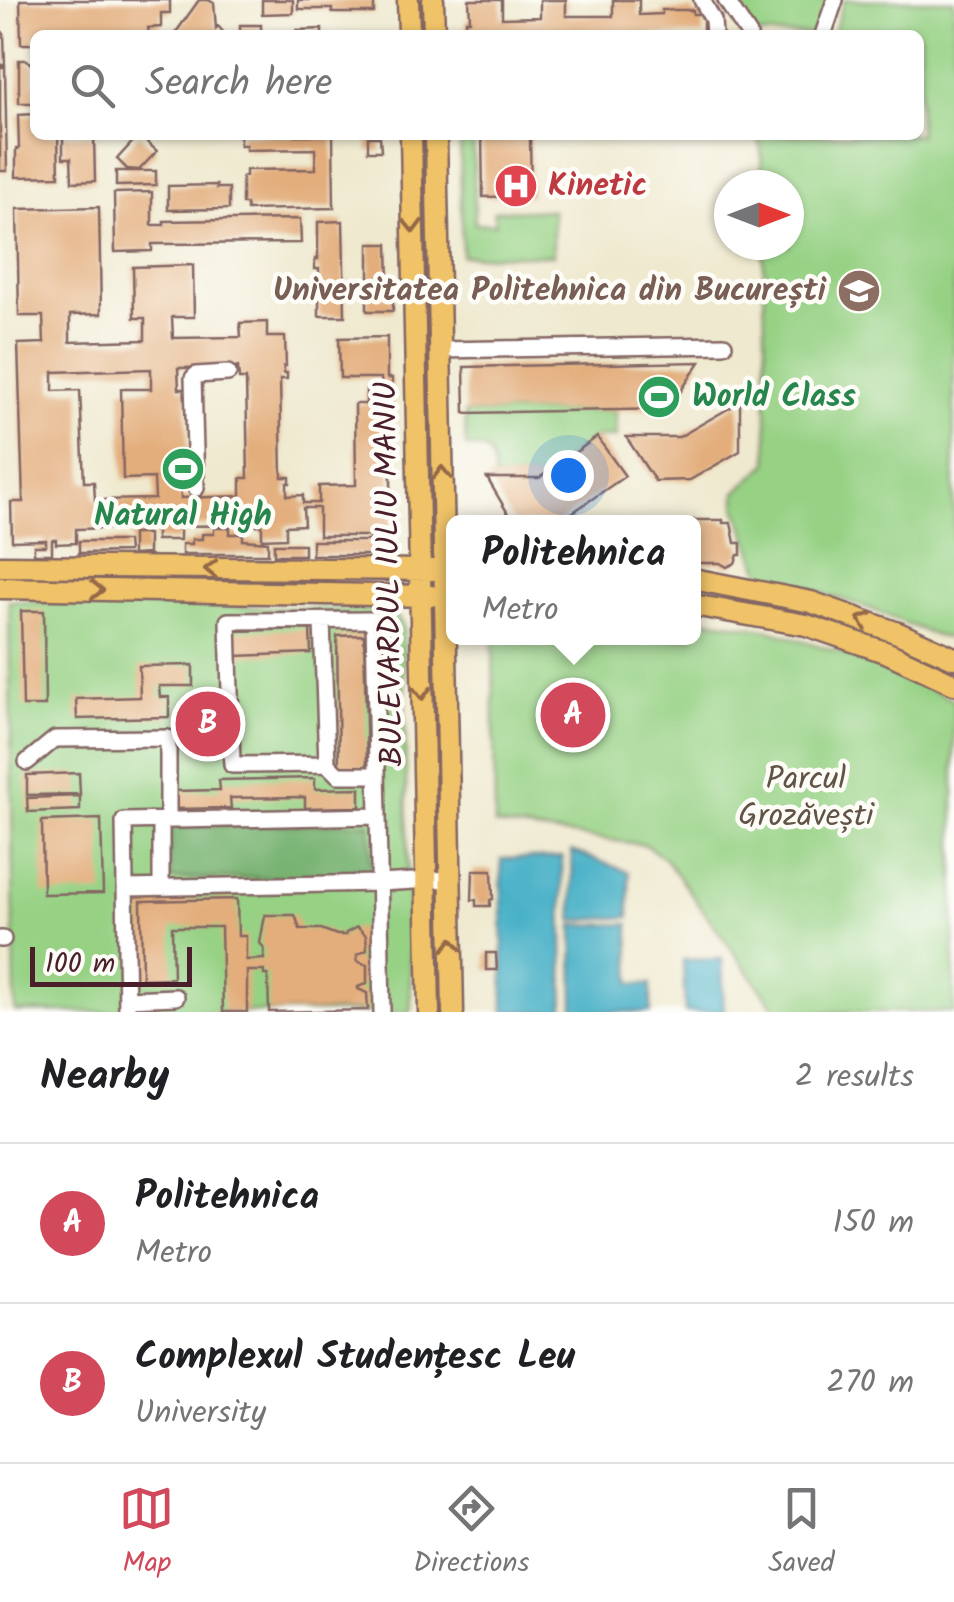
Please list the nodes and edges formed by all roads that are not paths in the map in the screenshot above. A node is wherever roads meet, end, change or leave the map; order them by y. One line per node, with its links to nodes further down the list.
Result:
1 (408, 0): 6 (main road)
2 (433, 0): 7 (main road)
3 (702, 0): 8 (street)
4 (726, 0): 9 (street)
5 (835, 0): 10 (street)
6 (409, 30)
7 (434, 30)
8 (714, 30)
9 (746, 30)
10 (827, 30)
11 (411, 140): 19 (main road, BULEVARDUL IULIU MANIU, one-way to 19)
12 (436, 140): 14 (main road, BULEVARDUL IULIU MANIU)
13 (724, 345): 14 (street)
14 (440, 350): 17 (main road, BULEVARDUL IULIU MANIU, one-way to 14)
15 (228, 374): 16 (street)
16 (196, 488)
17 (447, 515)
18 (0, 566): 19 (main road, one-way to 18)
19 (420, 570): 20 (main road); 23 (main road, BULEVARDUL IULIU MANIU)
20 (446, 570)
21 (701, 581): 28 (main road, one-way to 21)
22 (0, 588): 23 (main road, one-way to 23)
23 (421, 596): 24 (main road); 36 (main road, BULEVARDUL IULIU MANIU, one-way to 36)
24 (446, 596)
25 (701, 606): 29 (main road)
26 (322, 620): 31 (street); 31 (street); 32 (street)
27 (449, 645): 35 (main road, BULEVARDUL IULIU MANIU)
28 (954, 658)
29 (954, 684)
30 (28, 762): 34 (street)
31 (326, 764): 32 (street)
32 (377, 775): 33 (street)
33 (378, 816): 34 (street); 37 (street)
34 (165, 820): 38 (street); 39 (street)
35 (450, 879): 36 (street); 44 (main road, BULEVARDUL IULIU MANIU, one-way to 35)
36 (426, 880): 37 (street); 43 (main road, BULEVARDUL IULIU MANIU)
37 (379, 882): 38 (street); 42 (street)
38 (161, 887): 39 (street)
39 (125, 888): 41 (street)
40 (176, 998): 41 (street)
41 (127, 1006)
42 (382, 1012)
43 (429, 1012)
44 (454, 1012)

